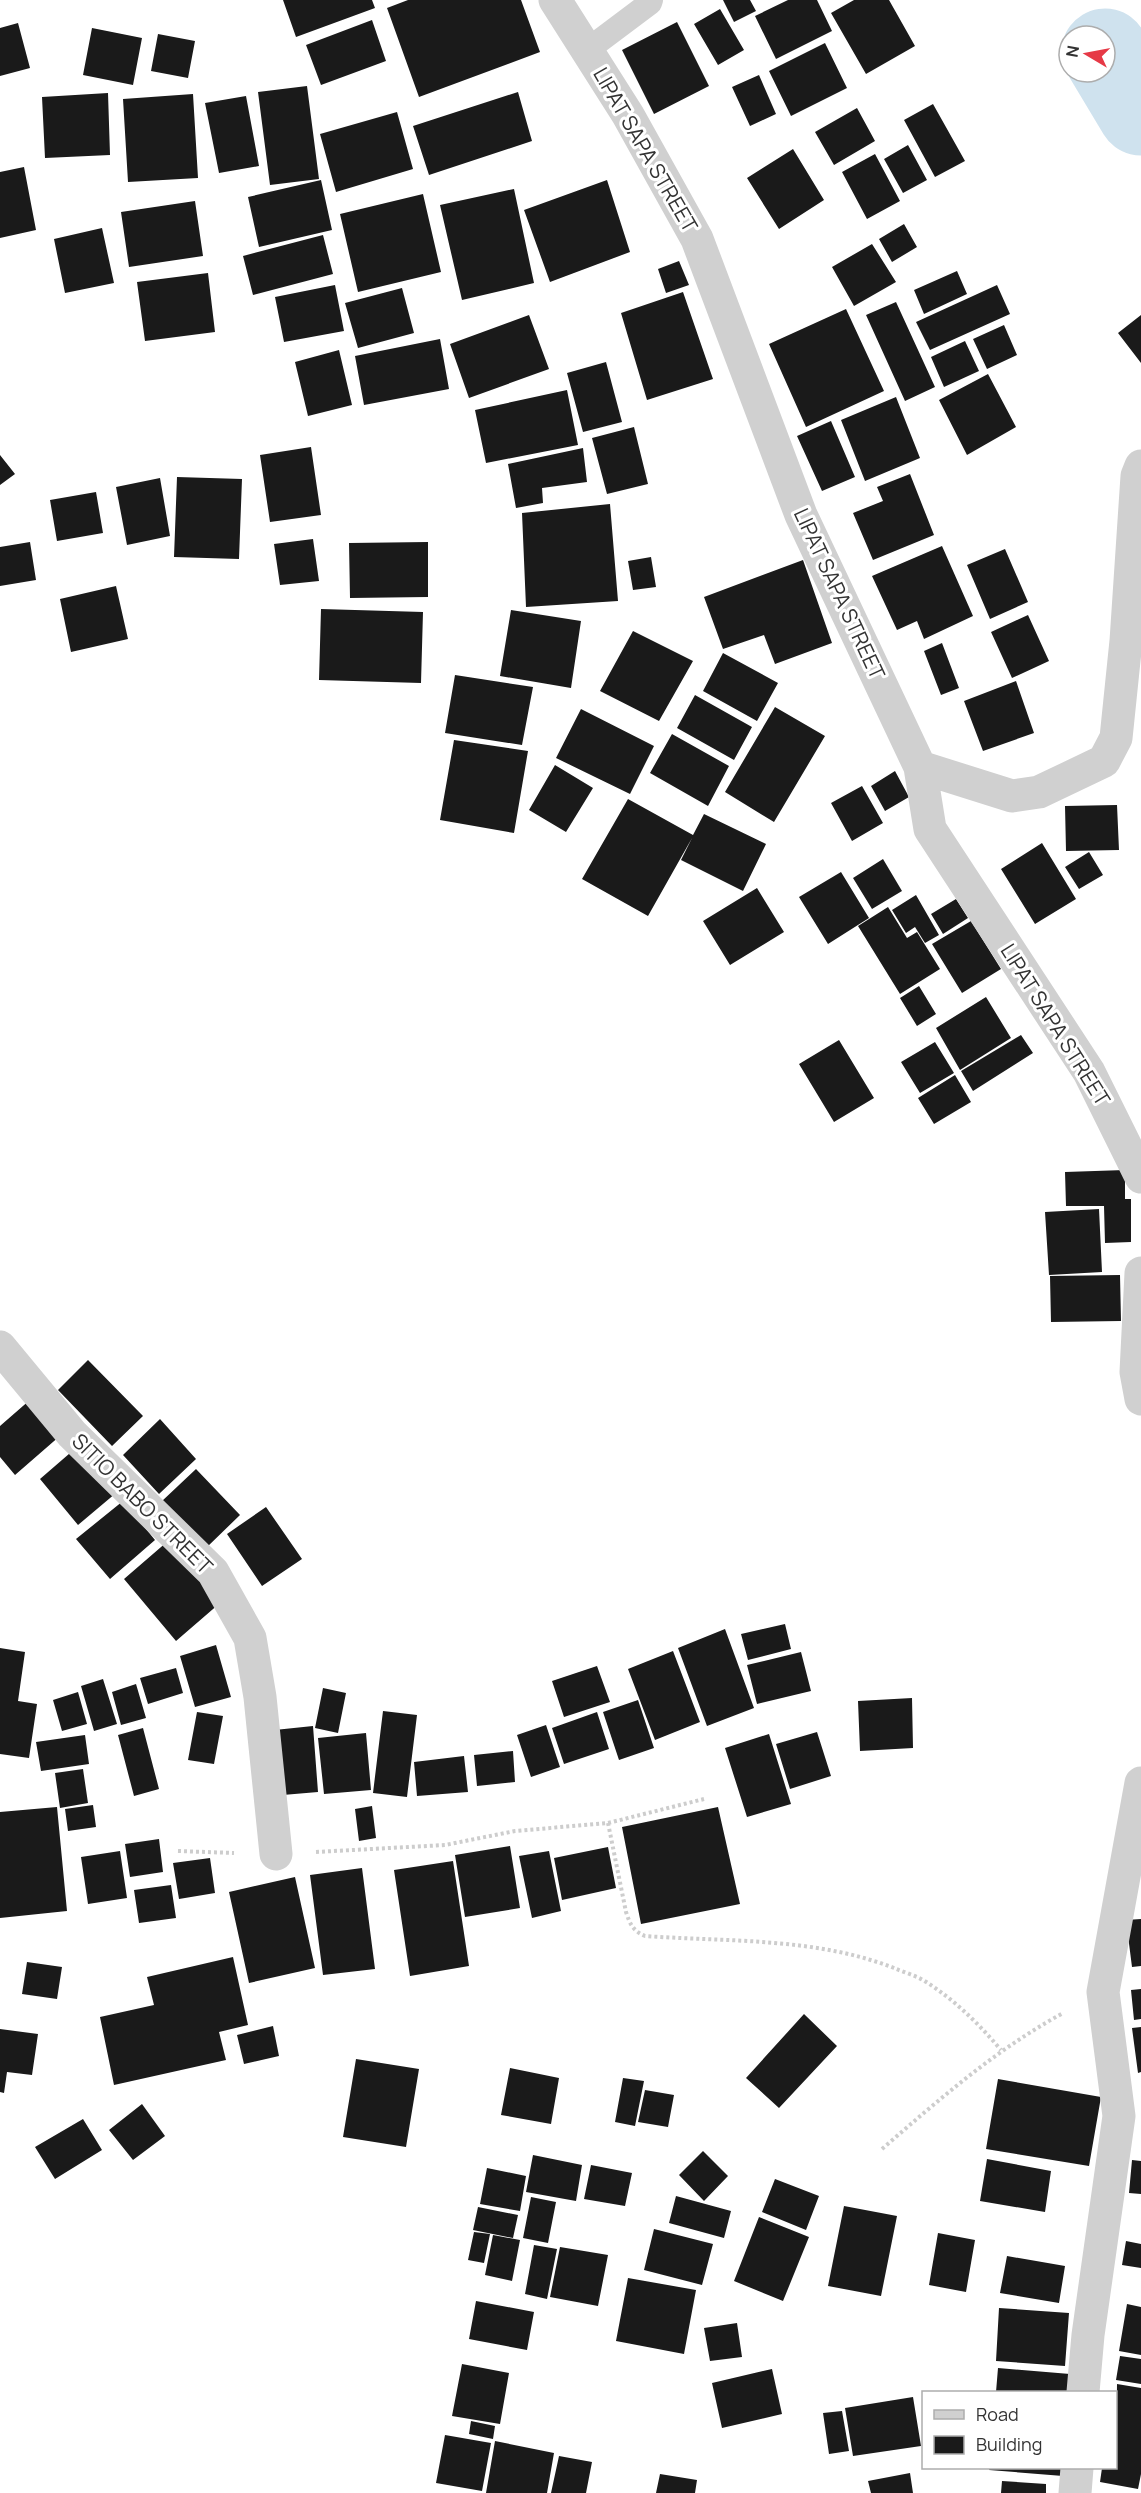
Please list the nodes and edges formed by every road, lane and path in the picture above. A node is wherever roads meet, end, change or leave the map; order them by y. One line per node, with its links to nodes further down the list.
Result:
1 (555, 0): 3 (street, LIPAT SAPA STREET)
2 (651, 0): 3 (lane)
3 (586, 51): 5 (street, LIPAT SAPA STREET)
4 (1141, 466): 5 (street)
5 (920, 767): 6 (street, LIPAT SAPA STREET)
6 (1141, 1177)
7 (1141, 1273): 9 (street)
8 (0, 1347): 14 (street, SITIO BABO STREET)
9 (1141, 1399)
10 (1141, 1783): 15 (street)
11 (704, 1799): 12 (path)
12 (608, 1823): 14 (path); 16 (path)
13 (178, 1851): 14 (path)
14 (276, 1854)
15 (1103, 1992): 16 (path); 18 (street)
16 (1001, 2050): 17 (path)
17 (882, 2150)
18 (1083, 2391)
19 (1077, 2469): 20 (street)
20 (1075, 2493)

